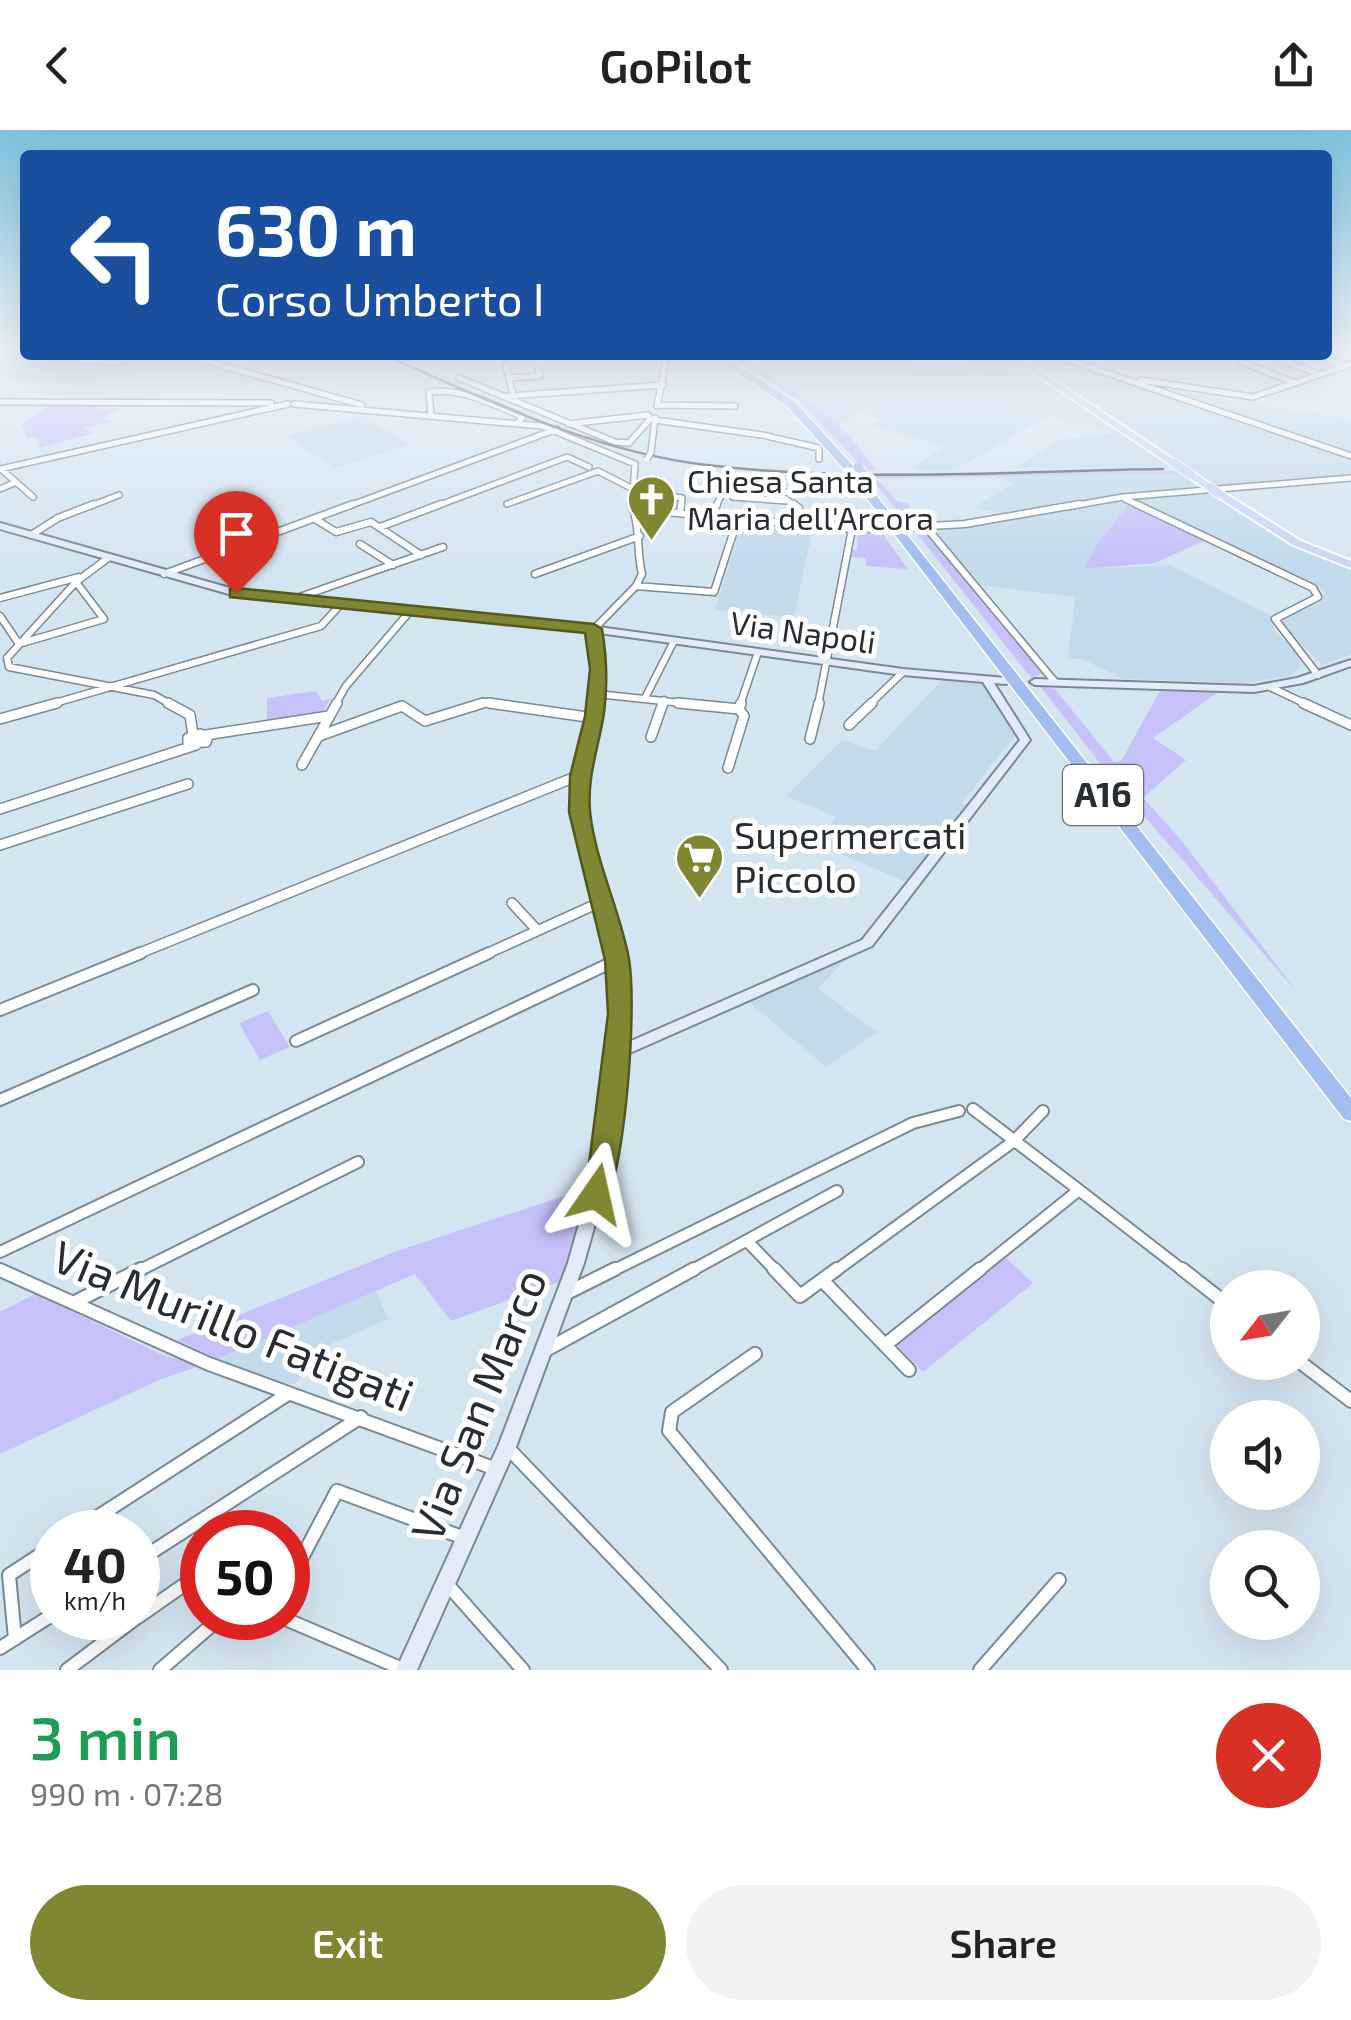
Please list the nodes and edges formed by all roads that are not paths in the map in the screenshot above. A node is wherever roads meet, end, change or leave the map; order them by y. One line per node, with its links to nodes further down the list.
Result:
1 (212, 421): 18 (street)
2 (504, 421): 11 (street)
3 (558, 421): 12 (street)
4 (604, 421): 12 (street)
5 (649, 421): 12 (street)
6 (653, 421): 16 (street)
7 (676, 421): 15 (street)
8 (807, 421): 19 (highway, A16)
9 (1111, 421): 52 (main road, bridge)
10 (1248, 421): 14 (street)
11 (518, 422): 13 (street)
12 (565, 424)
13 (557, 429): 16 (street); 37 (street)
14 (1351, 456)
15 (819, 459)
16 (635, 464): 25 (street)
17 (590, 467): 42 (street)
18 (0, 469): 22 (street)
19 (857, 473): 107 (highway, A16); 112 (highway, A16)
20 (755, 477): 27 (street)
21 (1351, 478): 31 (street)
22 (16, 482): 24 (street); 29 (street)
23 (818, 485): 27 (street)
24 (0, 489)
25 (631, 489): 33 (street); 34 (street); 35 (street)
26 (722, 493): 36 (street)
27 (779, 494): 32 (street)
28 (120, 495): 46 (street)
29 (33, 497)
30 (733, 497): 32 (street)
31 (1123, 498): 41 (street); 71 (street)
32 (789, 502): 39 (street)
33 (507, 504)
34 (633, 509): 35 (street); 47 (street)
35 (680, 514): 36 (street)
36 (712, 516): 38 (street)
37 (314, 518): 42 (street); 54 (street)
38 (738, 518): 39 (street); 57 (street)
39 (794, 524): 45 (street)
40 (0, 526): 46 (main road, Via Napoli)
41 (926, 526): 44 (street); 75 (street)
42 (380, 527): 50 (street)
43 (888, 528): 45 (street)
44 (911, 528)
45 (852, 529): 67 (street)
46 (31, 534): 51 (main road, Via Napoli)
47 (640, 536): 55 (street); 57 (street)
48 (360, 544): 53 (street)
49 (443, 547): 50 (street)
50 (421, 555): 53 (street)
51 (108, 558): 54 (main road, Via Napoli); 56 (street)
52 (1351, 564)
53 (393, 565): 59 (street)
54 (164, 574): 59 (main road, Via Napoli)
55 (535, 574)
56 (79, 579): 58 (street); 65 (street); 65 (street)
57 (636, 586): 63 (street)
58 (0, 598)
59 (294, 599): 60 (main road, Via Napoli)
60 (341, 604): 61 (main road, Via Napoli); 76 (street)
61 (411, 610): 63 (main road, Via Napoli); 82 (street)
62 (0, 616): 65 (street)
63 (594, 629): 64 (main road, Via Napoli); 78 (main road, Via San Marco)
64 (674, 641): 66 (main road, Via Napoli); 79 (street)
65 (19, 644): 69 (street)
66 (758, 652): 67 (main road, Via Napoli); 81 (street)
67 (829, 662): 70 (main road, Via Napoli); 91 (street)
68 (1351, 663): 71 (main road)
69 (12, 669): 76 (street)
70 (903, 672): 72 (main road, Via Napoli); 86 (street)
71 (1318, 675): 77 (main road)
72 (986, 680): 73 (main road, Via Napoli); 106 (main road)
73 (1006, 681)
74 (1035, 682): 75 (main road)
75 (1055, 682): 77 (main road)
76 (115, 685): 84 (street); 88 (street)
77 (1270, 687): 85 (street)
78 (597, 694): 79 (street); 83 (main road, Via San Marco)
79 (645, 698): 80 (street)
80 (664, 700): 81 (street); 90 (street)
81 (740, 709): 94 (street)
82 (329, 716): 87 (street); 89 (street)
83 (594, 718): 89 (street); 95 (main road, Via San Marco)
84 (0, 719)
85 (1351, 725)
86 (849, 726)
87 (206, 734): 88 (street); 92 (street)
88 (194, 735): 92 (street)
89 (319, 736): 93 (street)
90 (651, 737)
91 (810, 739)
92 (196, 746): 97 (street)
93 (302, 765)
94 (728, 768)
95 (580, 776): 99 (main road, Via San Marco); 104 (street)
96 (188, 784): 98 (street)
97 (0, 809)
98 (0, 846)
99 (603, 900): 101 (street); 102 (main road, Via San Marco)
100 (512, 903): 101 (street)
101 (537, 930): 105 (street)
102 (617, 960): 106 (main road, Via San Marco); 118 (street)
103 (254, 990): 108 (street)
104 (0, 1010)
105 (296, 1041)
106 (617, 1053): 122 (main road, Via San Marco)
107 (1351, 1094)
108 (0, 1100)
109 (972, 1109): 113 (street)
110 (958, 1111): 122 (street)
111 (1043, 1111): 113 (street)
112 (1351, 1113)
113 (1014, 1140): 115 (street); 120 (street)
114 (358, 1162): 123 (street)
115 (1079, 1190): 121 (street); 124 (street)
116 (838, 1191): 117 (street)
117 (748, 1242): 120 (street); 125 (street)
118 (0, 1252)
119 (0, 1270): 123 (street, Via Murillo Fatigati)
120 (823, 1280): 124 (street)
121 (1210, 1291)
122 (565, 1294): 125 (main road, Via San Marco)
123 (77, 1301): 129 (street, Via Murillo Fatigati)
124 (885, 1344): 127 (street)
125 (545, 1350): 132 (main road, Via San Marco)
126 (755, 1354): 152 (street)
127 (909, 1370)
128 (1320, 1377): 130 (street)
129 (288, 1394): 131 (street, Via Murillo Fatigati); 134 (street)
130 (1351, 1401)
131 (361, 1417): 133 (street, Via Murillo Fatigati); 137 (street)
132 (507, 1447): 133 (main road, Via San Marco); 151 (street)
133 (496, 1469): 135 (main road, Via San Marco)
134 (108, 1510)
135 (466, 1538): 136 (street); 140 (main road, Via San Marco)
136 (310, 1542)
137 (160, 1547)
138 (30, 1561): 143 (street)
139 (1059, 1580): 153 (street)
140 (447, 1584): 149 (main road, Via San Marco); 150 (street)
141 (30, 1630): 143 (street)
142 (310, 1630): 149 (street)
143 (16, 1639): 146 (street)
144 (107, 1640): 147 (street)
145 (195, 1640): 148 (street)
146 (0, 1648)
147 (67, 1670)
148 (160, 1670)
149 (405, 1670)
150 (523, 1670)
151 (721, 1670)
152 (868, 1670)
153 (980, 1670)

